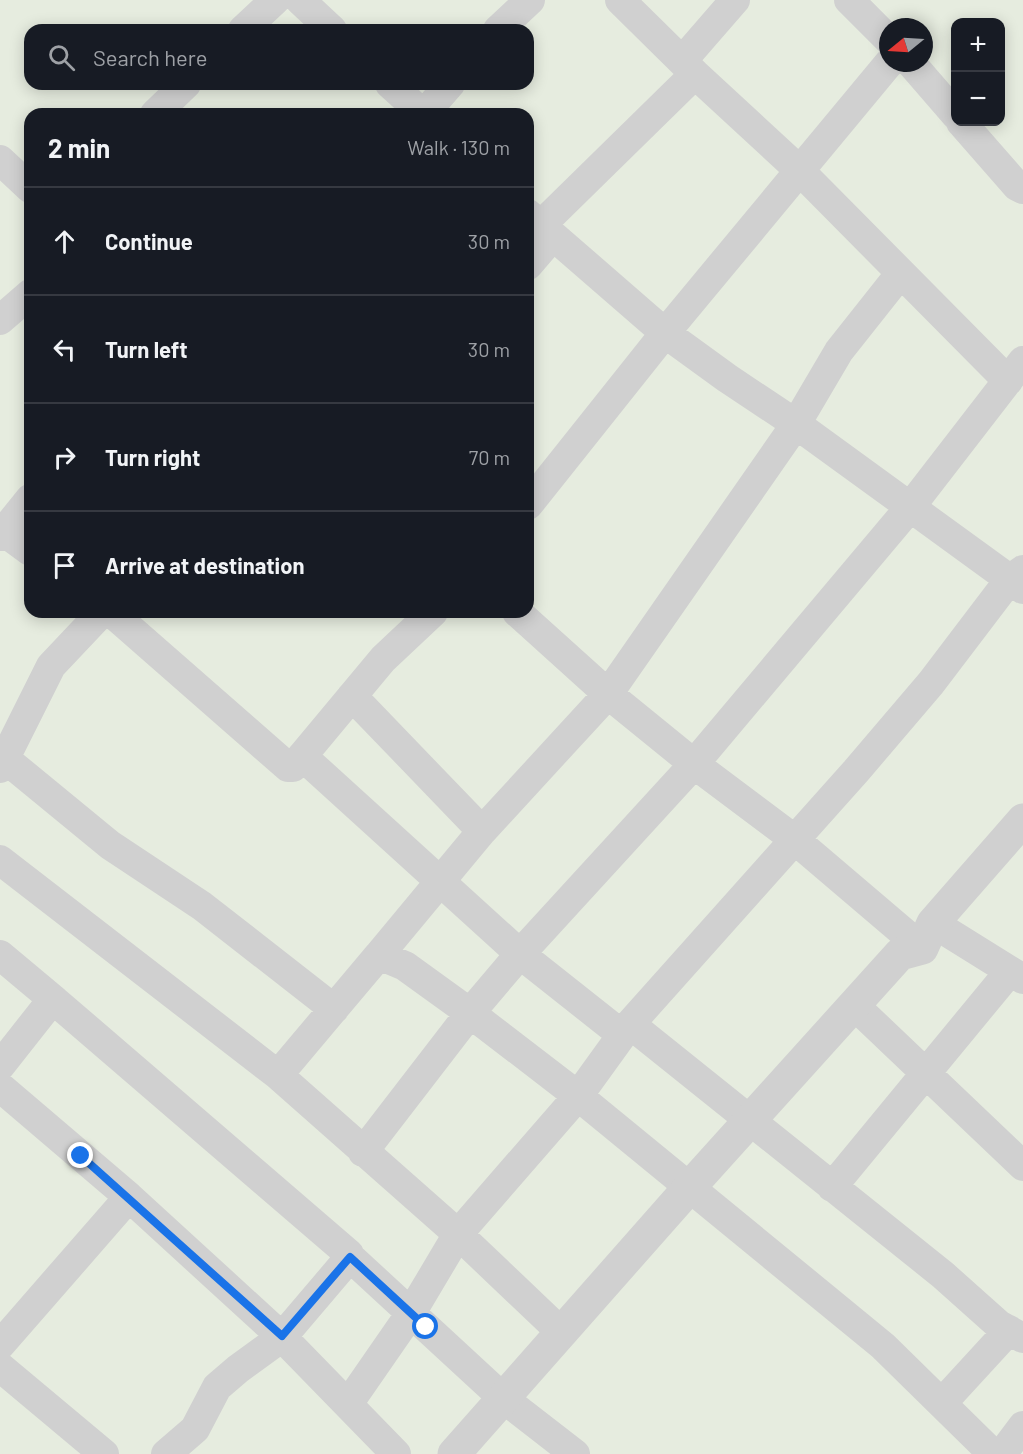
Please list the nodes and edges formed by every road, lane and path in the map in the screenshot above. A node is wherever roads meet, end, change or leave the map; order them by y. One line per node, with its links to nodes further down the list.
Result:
1 (275, 0): 7 (street)
2 (300, 0): 8 (street)
3 (530, 0): 9 (street)
4 (620, 0): 11 (street)
5 (735, 0): 11 (street)
6 (849, 0): 10 (street)
7 (249, 24)
8 (326, 24)
9 (504, 24)
10 (879, 30)
11 (688, 67): 23 (street); 26 (street)
12 (881, 72): 23 (street)
13 (918, 72): 20 (street)
14 (180, 90): 17 (street)
15 (397, 90): 18 (street)
16 (445, 90): 19 (street)
17 (161, 108)
18 (416, 108)
19 (428, 108)
20 (951, 109)
21 (964, 126): 25 (street)
22 (0, 160): 24 (street)
23 (799, 170): 28 (street); 31 (street)
24 (24, 182)
25 (1023, 189)
26 (540, 225): 27 (street); 31 (street)
27 (534, 245)
28 (900, 274): 32 (street); 33 (street)
29 (24, 299): 30 (street)
30 (0, 320)
31 (665, 333): 33 (street); 34 (street)
32 (1015, 371): 36 (street)
33 (796, 424): 36 (street); 44 (street)
34 (534, 498)
35 (24, 506): 37 (street)
36 (911, 506): 39 (street); 48 (street)
37 (1, 532): 38 (street)
38 (24, 547)
39 (1019, 580): 51 (street)
40 (96, 618): 47 (street)
41 (118, 618): 46 (street)
42 (427, 618): 45 (street)
43 (524, 618): 44 (street)
44 (608, 694): 48 (street); 50 (street)
45 (352, 696): 46 (street); 50 (street)
46 (302, 756): 53 (street)
47 (2, 763): 61 (street)
48 (694, 764): 51 (street); 55 (street)
49 (1023, 820): 54 (street)
50 (482, 831): 53 (street)
51 (794, 839): 54 (street); 63 (street)
52 (0, 860): 66 (street)
53 (440, 882): 55 (street); 57 (street)
54 (927, 935): 58 (street); 60 (street)
55 (519, 954): 62 (street); 63 (street)
56 (0, 955): 59 (street)
57 (379, 955): 61 (street); 62 (street)
58 (1017, 975): 65 (street)
59 (55, 1001): 64 (street); 76 (street)
60 (855, 1006): 65 (street); 69 (street)
61 (334, 1009): 66 (street)
62 (470, 1013): 68 (street); 70 (street)
63 (626, 1029): 68 (street); 69 (street)
64 (0, 1066)
65 (926, 1074): 71 (street); 72 (street)
66 (278, 1075): 70 (street)
67 (0, 1087): 74 (street)
68 (578, 1096): 73 (street); 75 (street)
69 (751, 1120): 72 (street); 73 (street)
70 (363, 1152): 75 (street)
71 (1023, 1166)
72 (832, 1187): 79 (street)
73 (688, 1189): 78 (street); 84 (street)
74 (129, 1197): 80 (street); 81 (street)
75 (458, 1234): 77 (street); 78 (street)
76 (350, 1257): 77 (street); 80 (street)
77 (411, 1313): 83 (street); 85 (street)
78 (562, 1333): 83 (street)
79 (1016, 1334): 84 (street)
80 (282, 1336): 85 (street); 89 (street)
81 (0, 1345)
82 (0, 1367): 88 (street)
83 (504, 1399): 87 (street); 91 (street)
84 (942, 1403): 92 (street)
85 (348, 1404): 90 (street)
86 (1023, 1426): 93 (street)
87 (562, 1450)
88 (104, 1454)
89 (166, 1454)
90 (396, 1454)
91 (454, 1454)
92 (993, 1454)
93 (1002, 1454)

